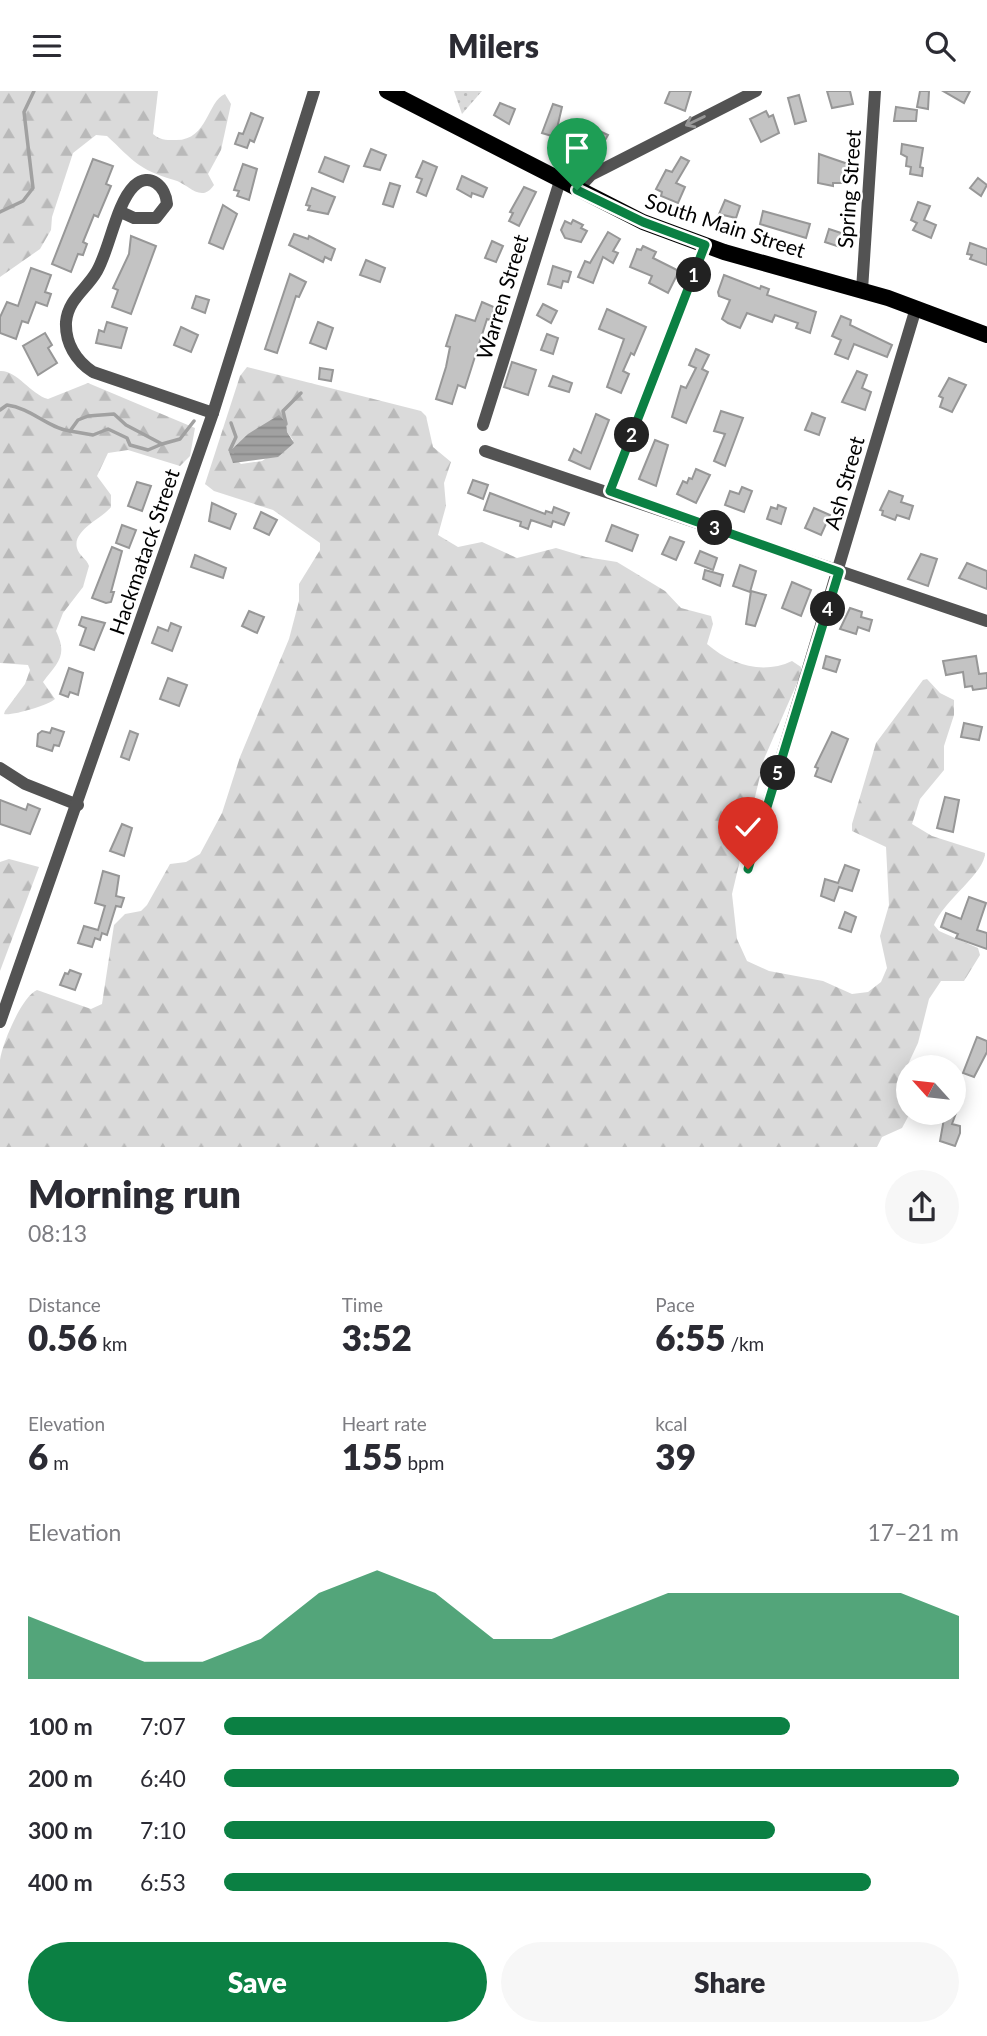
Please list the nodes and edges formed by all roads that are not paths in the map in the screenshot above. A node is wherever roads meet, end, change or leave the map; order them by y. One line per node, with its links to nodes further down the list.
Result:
1 (314, 91): 12 (street, Hackmatack Street)
2 (387, 91): 5 (main road, South Main Street)
3 (756, 91): 6 (street, one-way to 6)
4 (875, 91): 9 (street, Spring Street)
5 (559, 181): 6 (main road, South Main Street); 13 (street, Warren Street)
6 (577, 190): 8 (main road, South Main Street)
7 (121, 212): 12 (street)
8 (705, 245): 9 (main road, South Main Street); 15 (street)
9 (862, 290): 10 (main road, South Main Street)
10 (916, 308): 11 (main road, South Main Street); 16 (street, Ash Street)
11 (987, 335)
12 (213, 413): 19 (street, Hackmatack Street)
13 (483, 425)
14 (485, 451): 15 (street)
15 (610, 491): 16 (street)
16 (839, 572): 17 (street); 20 (street, Ash Street)
17 (987, 621)
18 (0, 768): 19 (street)
19 (78, 805): 21 (street, Hackmatack Street)
20 (748, 869)
21 (0, 1023)

